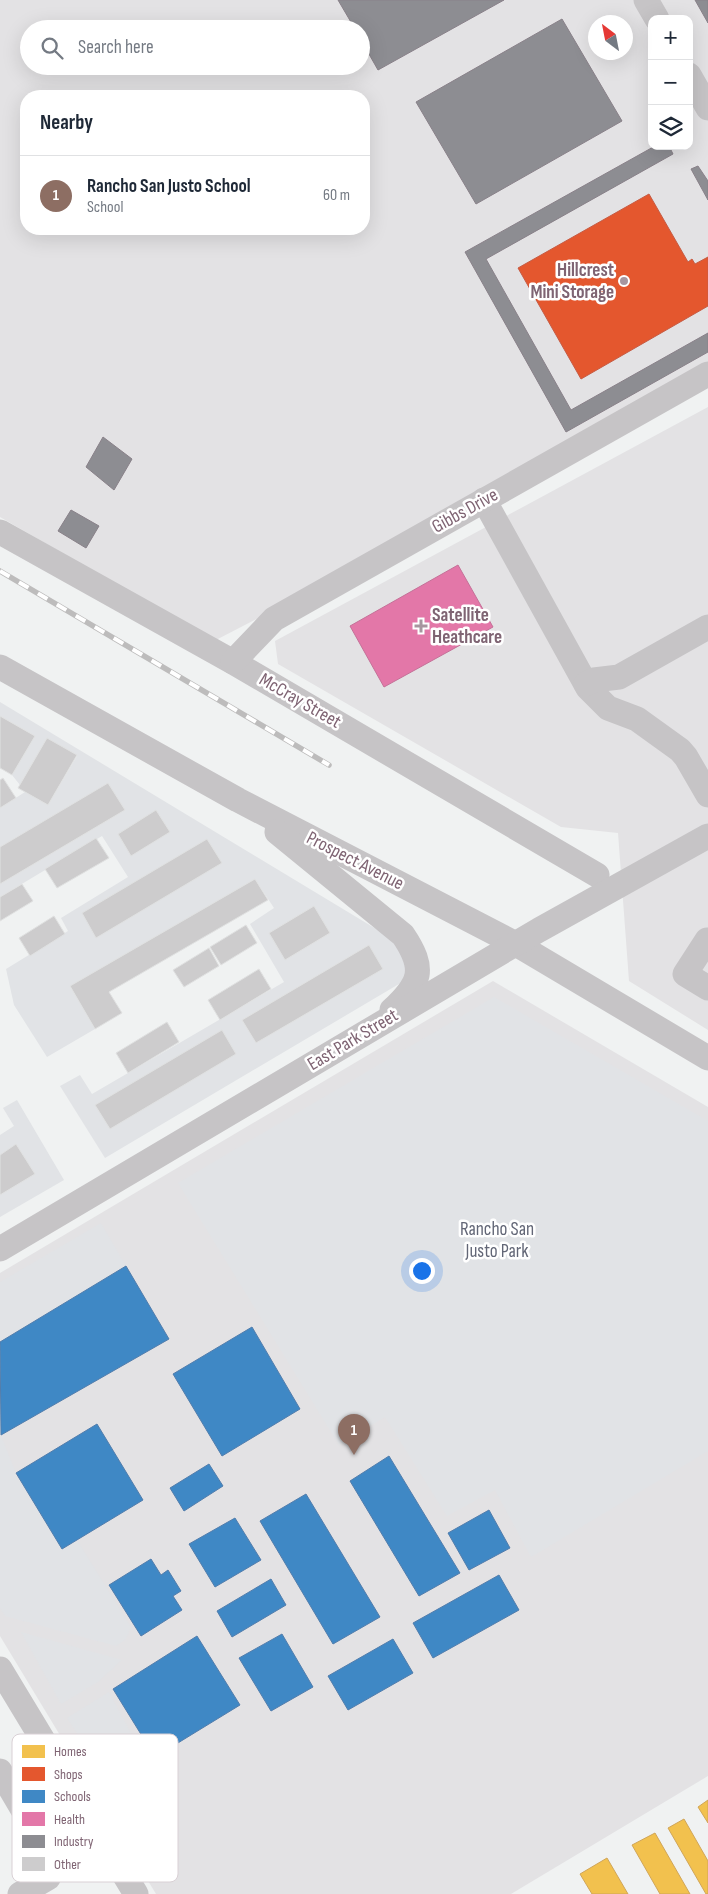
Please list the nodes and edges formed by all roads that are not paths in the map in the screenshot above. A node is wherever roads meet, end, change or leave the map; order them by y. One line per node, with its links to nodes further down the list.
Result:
1 (646, 0): 2 (street)
2 (655, 15)
3 (693, 82): 4 (street)
4 (708, 108)
5 (708, 374): 6 (street, Gibbs Drive)
6 (484, 500): 9 (street, Gibbs Drive); 11 (street)
7 (0, 532): 9 (street, McCray Street)
8 (708, 627): 11 (street)
9 (233, 662): 15 (street, McCray Street)
10 (0, 668): 13 (street, Prospect Avenue)
11 (586, 684): 12 (street)
12 (708, 795)
13 (238, 800): 17 (street, Prospect Avenue); 19 (street)
14 (708, 836): 17 (street, East Park Street)
15 (597, 874)
16 (707, 940): 18 (street)
17 (516, 944): 19 (street, East Park Street); 20 (street, Prospect Avenue)
18 (708, 988)
19 (371, 1029): 21 (street, East Park Street)
20 (708, 1058)
21 (0, 1248)
22 (0, 1669): 23 (street)
23 (39, 1734)
24 (0, 1771): 25 (street)
25 (12, 1791)
26 (41, 1882): 28 (street)
27 (129, 1882): 29 (street)
28 (20, 1894)
29 (136, 1894)

